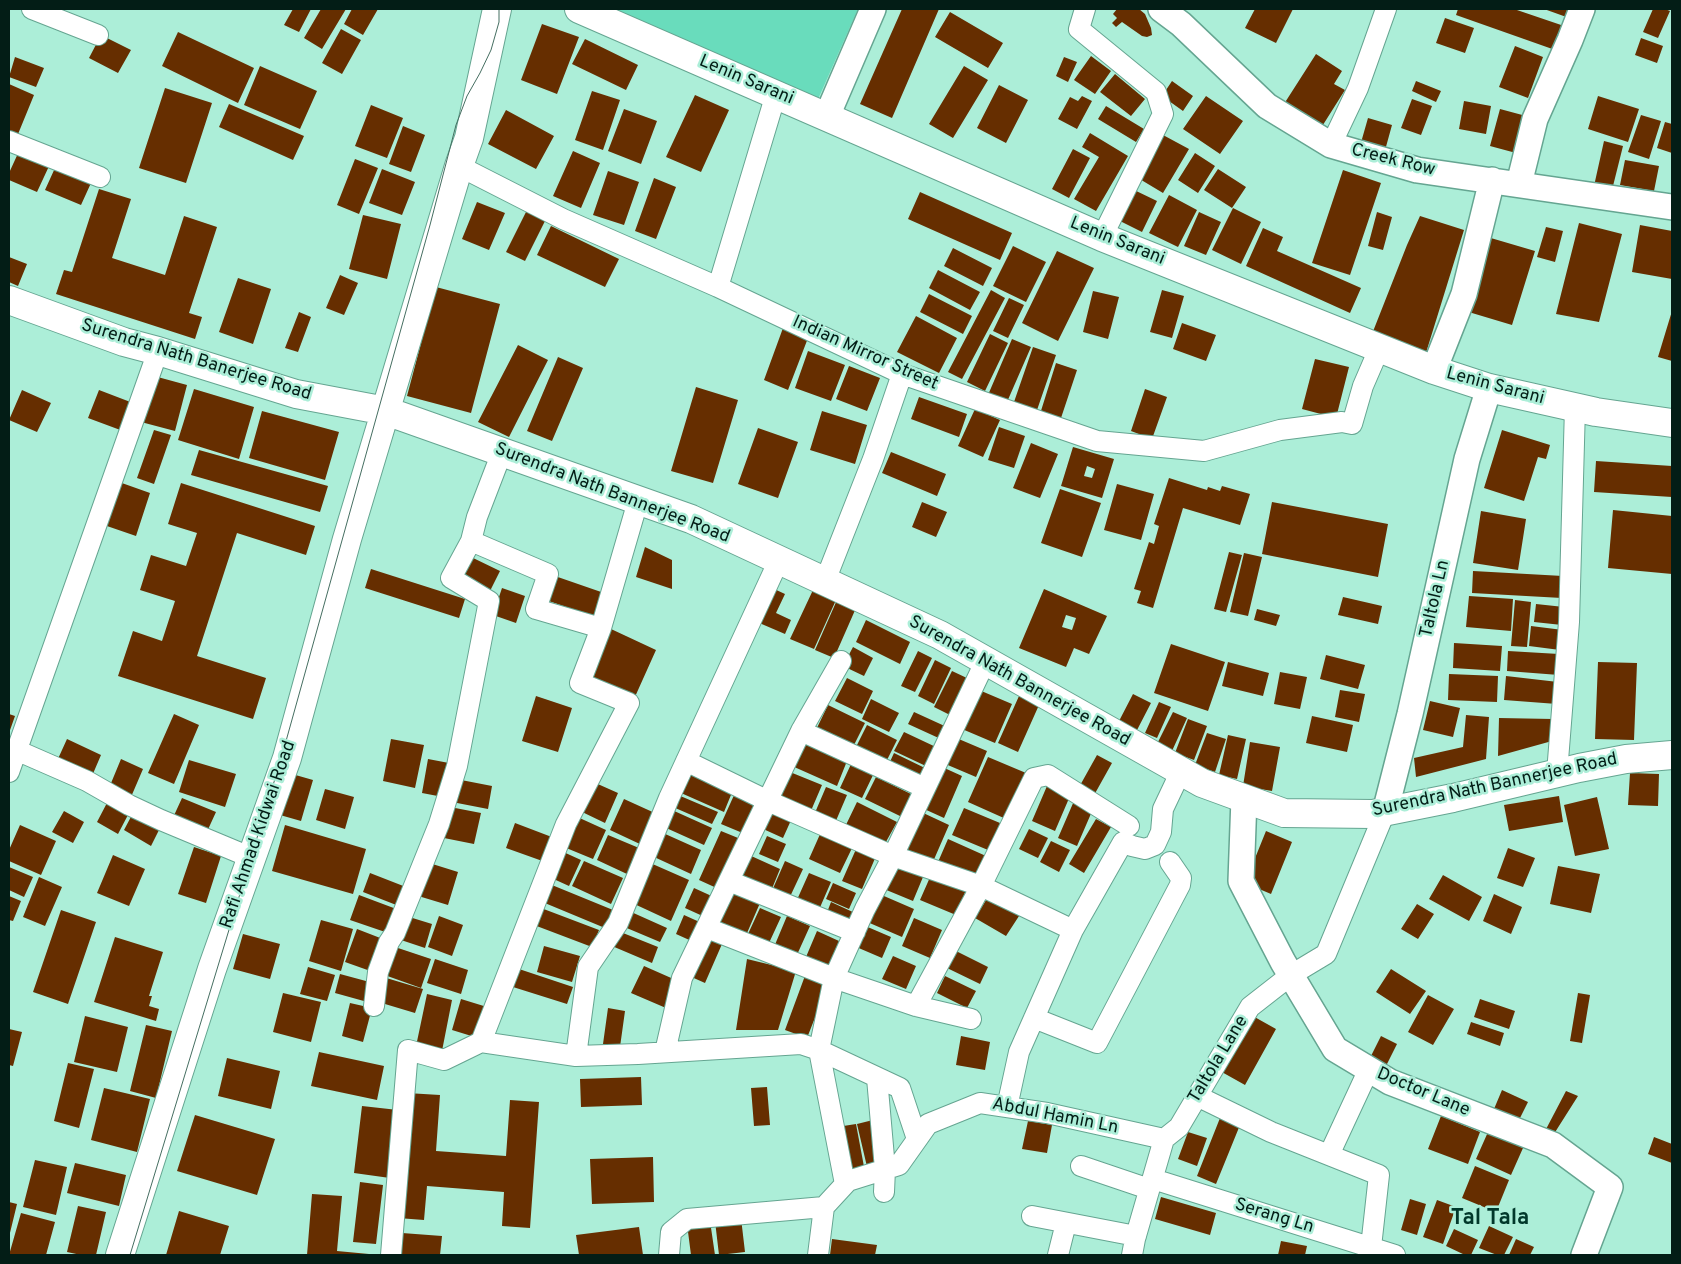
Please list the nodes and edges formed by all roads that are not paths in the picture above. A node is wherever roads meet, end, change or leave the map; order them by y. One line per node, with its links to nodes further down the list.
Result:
1 (32, 9): 9 (street)
2 (497, 9): 14 (main road, Rafi Ahmad Kidwai Road)
3 (579, 9): 10 (main road, Lenin Sarani)
4 (873, 9): 11 (street)
5 (1085, 9): 19 (street)
6 (1161, 9): 13 (street, Creek Row)
7 (1386, 9): 13 (street)
8 (1582, 9): 17 (street)
9 (98, 35)
10 (776, 94): 11 (main road, Lenin Sarani); 20 (street)
11 (827, 116): 19 (main road, Lenin Sarani)
12 (9, 141): 15 (street)
13 (1331, 145): 16 (street, Creek Row)
14 (459, 166): 20 (street, Indian Mirror Street); 28 (main road, Rafi Ahmad Kidwai Road)
15 (100, 177)
16 (1492, 180): 17 (street, Creek Row); 24 (street)
17 (1519, 184): 18 (street, Creek Row)
18 (1672, 206)
19 (1102, 237): 22 (main road, Lenin Sarani)
20 (718, 287): 25 (street, Indian Mirror Street)
21 (9, 300): 23 (main road, Surendra Nath Banerjee Road)
22 (1378, 349): 24 (main road, Lenin Sarani); 25 (street, Indian Mirror Street)
23 (158, 350): 28 (main road, Surendra Nath Banerjee Road); 39 (street)
24 (1434, 370): 26 (main road, Lenin Sarani)
25 (902, 374): 34 (street)
26 (1489, 388): 27 (main road, Lenin Sarani); 48 (street, Taltola Ln)
27 (1575, 407): 29 (main road, Lenin Sarani); 44 (street)
28 (386, 411): 30 (main road, Surendra Nath Bannerjee Road); 51 (main road, Rafi Ahmad Kidwai Road)
29 (1672, 423)
30 (502, 452): 31 (main road, Surendra Nath Bannerjee Road); 32 (street)
31 (638, 501): 33 (main road, Surendra Nath Bannerjee Road); 35 (street)
32 (471, 541): 35 (street); 60 (street)
33 (779, 560): 34 (main road, Surendra Nath Bannerjee Road); 41 (street)
34 (825, 582): 37 (main road, Surendra Nath Bannerjee Road)
35 (601, 628): 64 (street)
36 (841, 660): 38 (street)
37 (986, 660): 42 (main road, Surendra Nath Bannerjee Road); 45 (street)
38 (801, 731): 45 (street); 47 (street)
39 (16, 750): 43 (street); 51 (street)
40 (1672, 755): 44 (main road, Surendra Nath Bannerjee Road)
41 (686, 761): 47 (street); 67 (street)
42 (1181, 771): 46 (main road, Surendra Nath Bannerjee Road); 56 (street)
43 (9, 772)
44 (1557, 773): 48 (main road, Surendra Nath Bannerjee Road)
45 (925, 788): 50 (street)
46 (1244, 798): 48 (main road, Surendra Nath Bannerjee Road); 58 (street, Doctor Lane)
47 (768, 801): 50 (street); 53 (street)
48 (1385, 812): 58 (street, Taltola Lane)
49 (1129, 826): 54 (street)
50 (893, 856): 54 (street); 57 (street)
51 (252, 858): 85 (main road, Rafi Ahmad Kidwai Road)
52 (1170, 862): 63 (street)
53 (729, 882): 55 (street); 57 (street)
54 (982, 886): 56 (street); 61 (street)
55 (707, 928): 59 (street); 66 (street)
56 (1073, 930): 63 (street)
57 (854, 932): 59 (street)
58 (1291, 975): 68 (street, Doctor Lane); 70 (street, Taltola Lane)
59 (834, 978): 61 (street); 65 (street)
60 (374, 1006)
61 (916, 1006): 62 (street)
62 (971, 1018)
63 (1034, 1018): 71 (street)
64 (480, 1042): 67 (street); 86 (street)
65 (819, 1050): 66 (street); 69 (street); 77 (street)
66 (665, 1052): 67 (street)
67 (576, 1056)
68 (1369, 1069): 74 (street); 91 (street, Doctor Lane)
69 (877, 1078): 72 (street); 76 (street)
70 (1197, 1096): 73 (street, Taltola Lane); 74 (street)
71 (1007, 1106): 72 (street, Abdul Hamin Ln); 73 (street, Abdul Hamin Ln)
72 (917, 1139): 76 (street, Abdul Hamin Ln)
73 (1164, 1139): 78 (street, Taltola Lane)
74 (1329, 1155): 84 (street)
75 (1081, 1166): 78 (street, Serang Ln)
76 (885, 1169): 77 (street, Abdul Hamin Ln); 79 (street)
77 (844, 1184): 80 (street, Abdul Hamin Ln)
78 (1151, 1184): 83 (street, Taltola Lane); 84 (street, Serang Ln)
79 (884, 1192)
80 (824, 1207): 87 (street); 88 (street)
81 (1032, 1216): 82 (street)
82 (1066, 1223): 83 (street); 89 (street)
83 (1134, 1246)
84 (1372, 1247): 90 (street, Serang Ln)
85 (120, 1255)
86 (391, 1255)
87 (669, 1255)
88 (818, 1255)
89 (1058, 1255)
90 (1395, 1255)
91 (1584, 1255)

